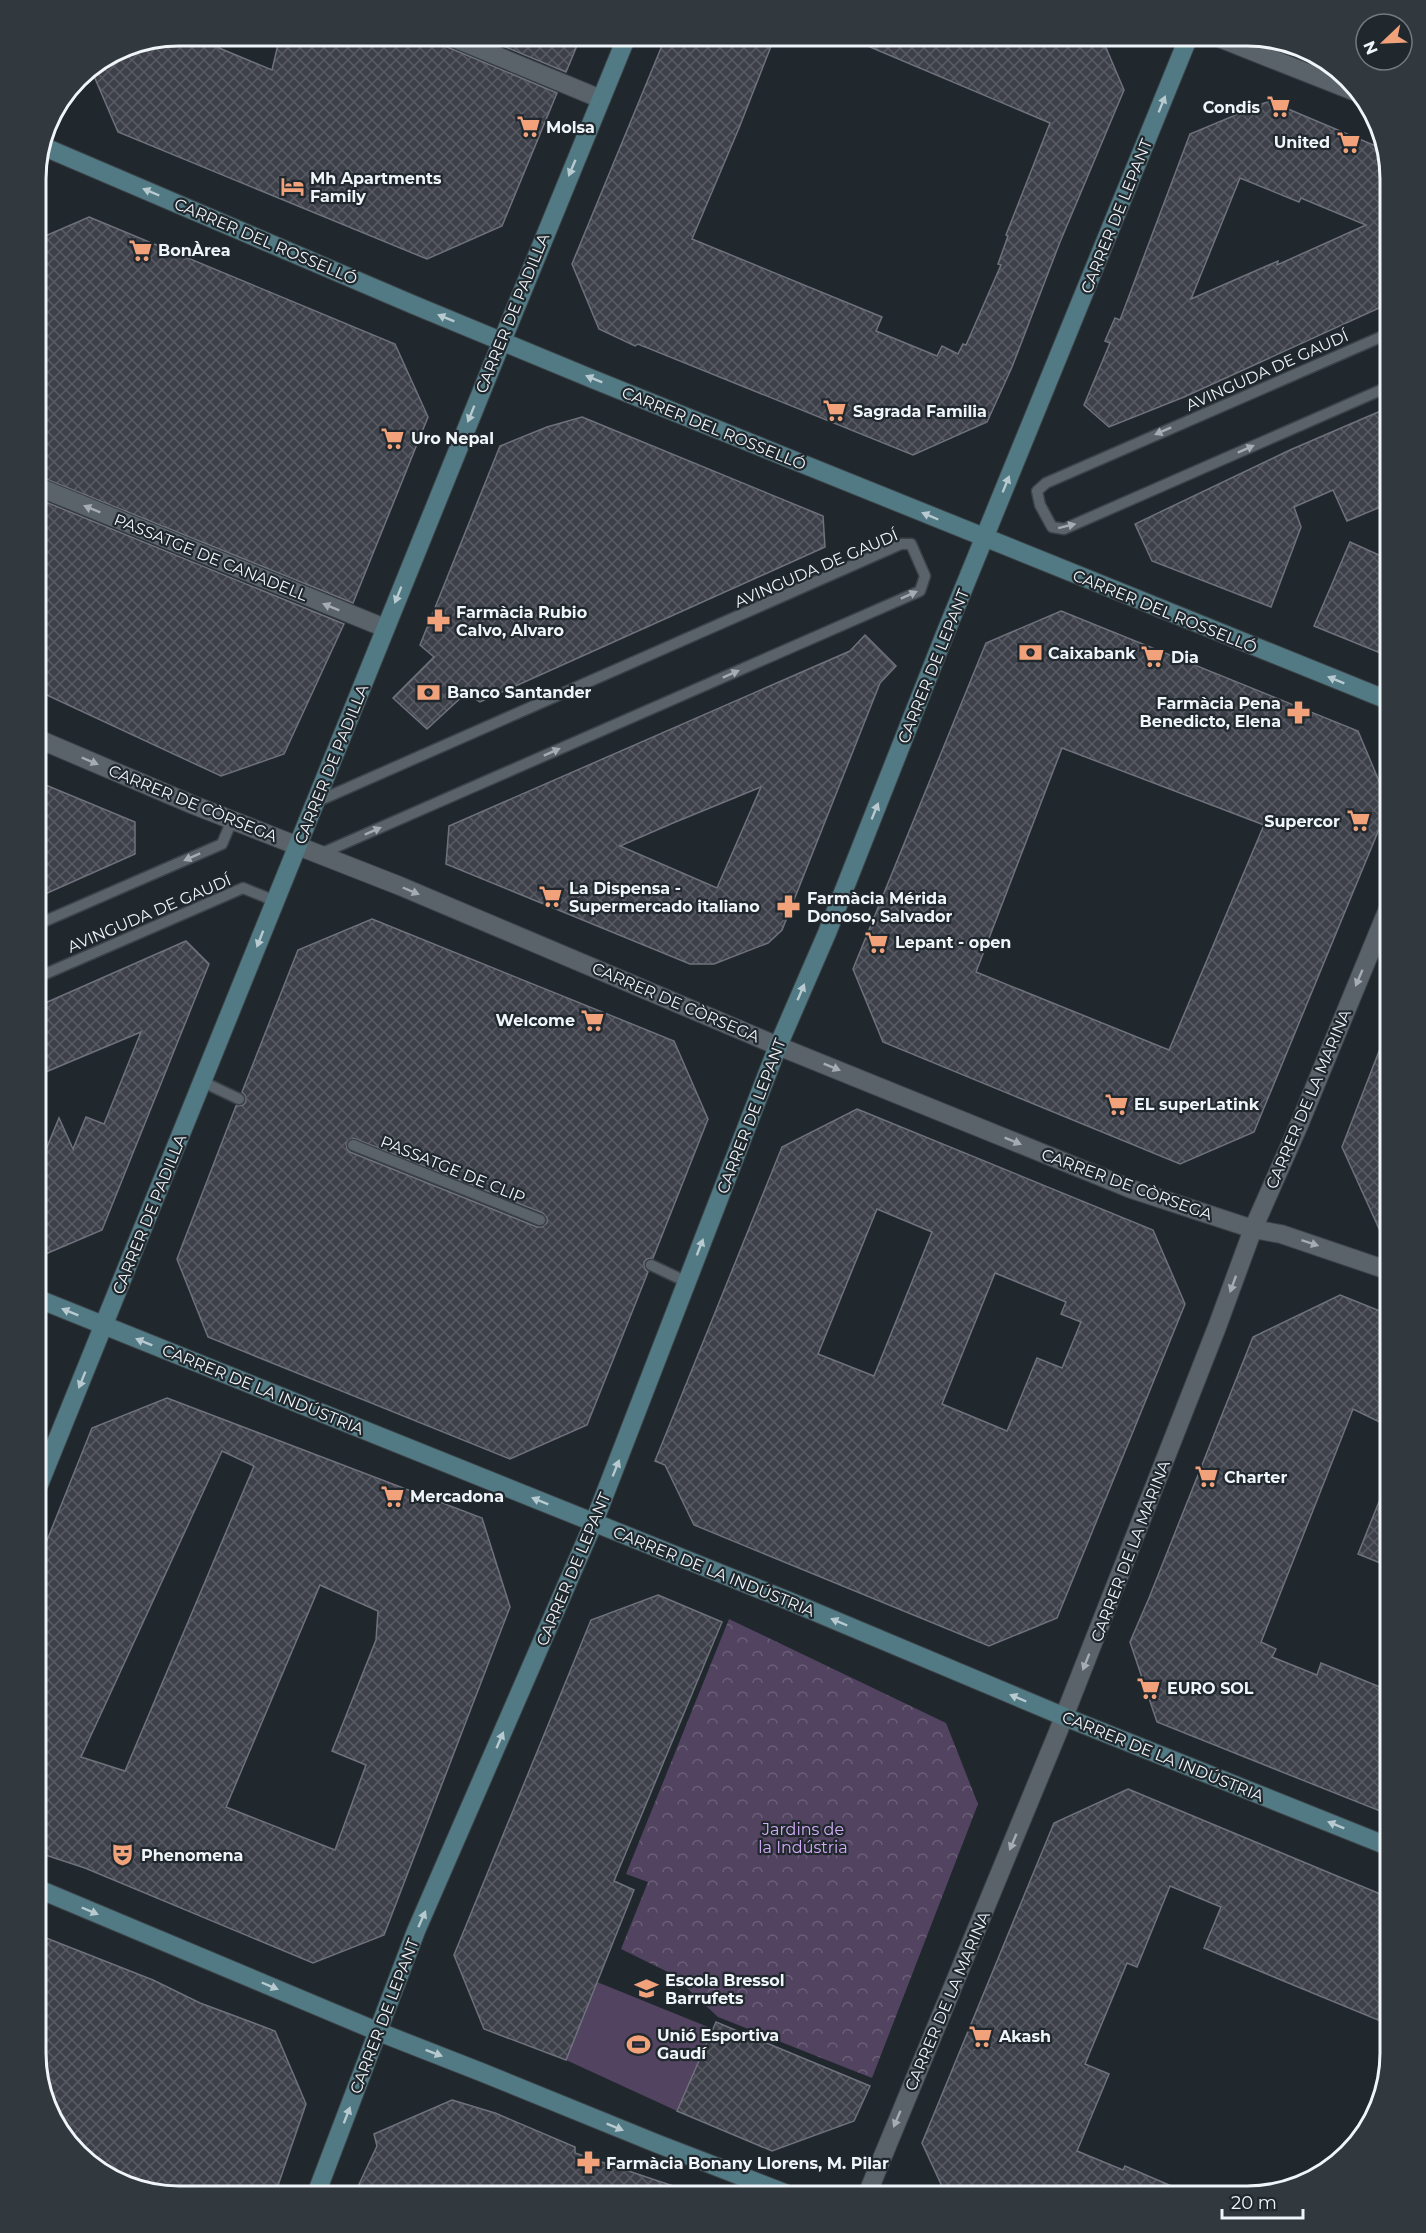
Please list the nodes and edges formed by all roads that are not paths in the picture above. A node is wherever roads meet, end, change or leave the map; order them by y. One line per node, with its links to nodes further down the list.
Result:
1 (474, 46): 6 (street)
2 (623, 46): 6 (main road, CARRER DE PADILLA)
3 (1185, 47): 12 (main road, CARRER DE LEPANT, one-way to 3)
4 (1242, 47): 5 (street)
5 (1340, 86)
6 (601, 99): 9 (main road, CARRER DE PADILLA, one-way to 9)
7 (50, 149): 9 (main road, CARRER DEL ROSSELLÓ, one-way to 7)
8 (1380, 337): 10 (lane, AVINGUDA DE GAUDÍ, one-way to 10)
9 (500, 340): 12 (main road, CARRER DEL ROSSELLÓ, one-way to 9); 13 (main road, CARRER DE PADILLA, one-way to 13)
10 (1380, 390)
11 (47, 490): 13 (street, PASSATGE DE CANADELL, one-way to 11)
12 (984, 539): 14 (main road, CARRER DEL ROSSELLÓ, one-way to 12); 24 (main road, CARRER DE LEPANT, one-way to 12)
13 (385, 628): 16 (main road, CARRER DE PADILLA)
14 (1380, 697)
15 (47, 742): 17 (street, CARRER DE CÒRSEGA, one-way to 17)
16 (316, 802): 18 (main road, CARRER DE PADILLA); 19 (lane, AVINGUDA DE GAUDÍ, one-way to 16)
17 (232, 820): 18 (street, CARRER DE CÒRSEGA); 21 (lane, AVINGUDA DE GAUDÍ, one-way to 21)
18 (298, 846): 19 (street, CARRER DE CÒRSEGA); 20 (main road, CARRER DE PADILLA)
19 (320, 854): 24 (street, CARRER DE CÒRSEGA, one-way to 24)
20 (275, 901): 23 (lane, AVINGUDA DE GAUDÍ); 25 (main road, CARRER DE PADILLA, one-way to 25)
21 (47, 920)
22 (1380, 928): 29 (street, CARRER DE LA MARINA, one-way to 29)
23 (47, 973)
24 (778, 1046): 29 (street, CARRER DE CÒRSEGA, one-way to 29); 32 (main road, CARRER DE LEPANT, one-way to 24)
25 (203, 1082): 26 (lane); 34 (main road, CARRER DE PADILLA)
26 (239, 1099)
27 (353, 1145): 28 (lane, PASSATGE DE CLIP)
28 (540, 1220)
29 (1253, 1229): 31 (street, CARRER DE CÒRSEGA, one-way to 31); 37 (street, CARRER DE LA MARINA, one-way to 37)
30 (651, 1265): 32 (lane)
31 (1380, 1268)
32 (687, 1282): 36 (main road, CARRER DE LEPANT, one-way to 32)
33 (46, 1302): 34 (main road, CARRER DE LA INDÚSTRIA, one-way to 33)
34 (104, 1325): 35 (main road, CARRER DE PADILLA, one-way to 35); 36 (main road, CARRER DE LA INDÚSTRIA, one-way to 34)
35 (46, 1467)
36 (594, 1522): 37 (main road, CARRER DE LA INDÚSTRIA, one-way to 36); 40 (main road, CARRER DE LEPANT, one-way to 36)
37 (1065, 1717): 38 (main road, CARRER DE LA INDÚSTRIA, one-way to 37); 43 (street, CARRER DE LA MARINA, one-way to 43)
38 (1380, 1843)
39 (46, 1892): 40 (main road, one-way to 40)
40 (379, 2032): 41 (main road, CARRER DE LEPANT, one-way to 40); 42 (main road, one-way to 42)
41 (319, 2186)
42 (768, 2187)
43 (870, 2187)

